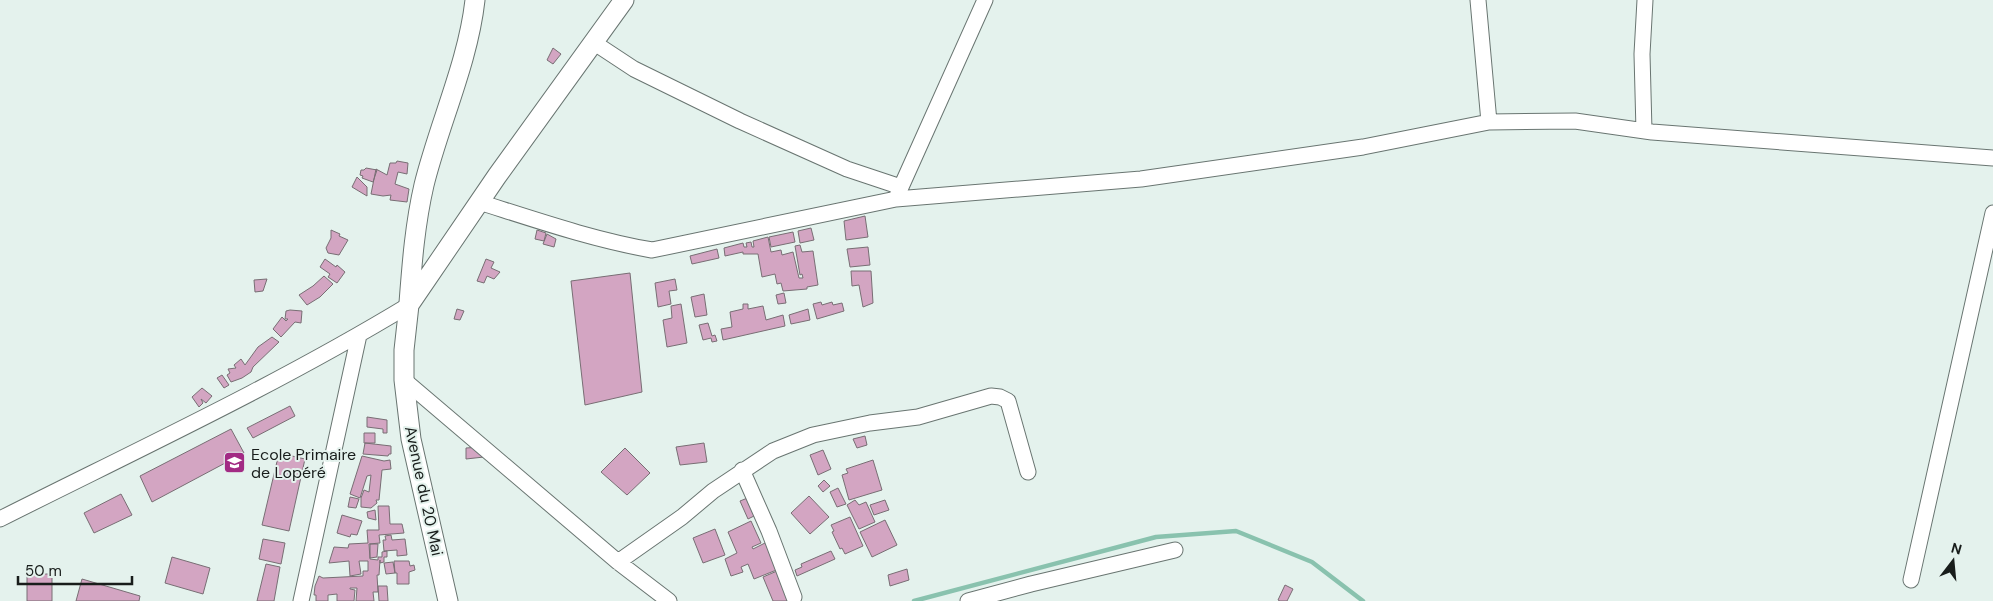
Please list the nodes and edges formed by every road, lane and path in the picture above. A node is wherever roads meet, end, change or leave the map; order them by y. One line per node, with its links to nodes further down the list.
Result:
1 (475, 0): 13 (street, Avenue du 20 Mai)
2 (624, 0): 6 (street)
3 (986, 0): 10 (street)
4 (1478, 0): 7 (street)
5 (1646, 0): 8 (street)
6 (594, 42): 10 (street); 11 (street)
7 (1489, 122): 8 (street); 10 (street)
8 (1644, 131): 9 (street)
9 (1993, 158)
10 (899, 193): 11 (street)
11 (479, 202): 13 (street)
12 (1993, 213): 21 (street)
13 (409, 305): 14 (street); 15 (street, Avenue du 20 Mai)
14 (359, 335): 18 (street); 23 (street)
15 (404, 380): 20 (street); 24 (street, Avenue du 20 Mai)
16 (742, 470): 17 (street); 20 (street); 22 (street)
17 (1028, 472)
18 (0, 519)
19 (1175, 550): 26 (street)
20 (618, 562): 25 (street)
21 (1911, 580)
22 (794, 597)
23 (301, 601)
24 (448, 601)
25 (669, 601)
26 (968, 601)

